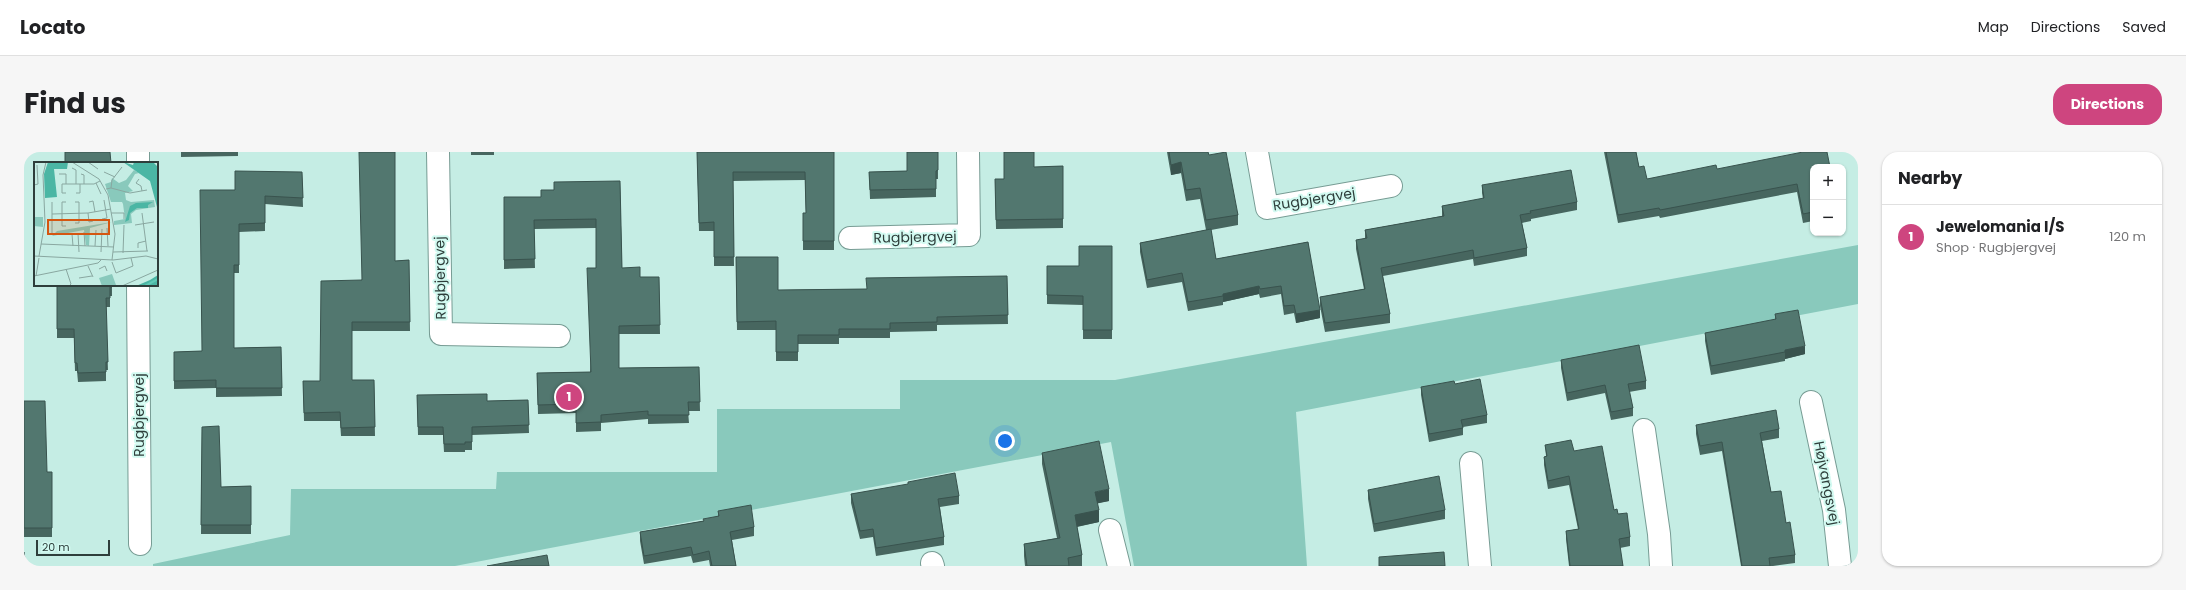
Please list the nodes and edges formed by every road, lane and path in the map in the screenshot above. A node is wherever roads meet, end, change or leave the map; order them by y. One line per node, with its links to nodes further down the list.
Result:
1 (438, 152): 7 (street, Rugbjergvej)
2 (968, 152): 5 (street, Rugbjergvej)
3 (1257, 152): 4 (street, Rugbjergvej)
4 (1391, 186)
5 (850, 238)
6 (138, 286): 12 (street, Rugbjergvej)
7 (558, 336)
8 (1811, 402): 16 (street, Højvangsvej)
9 (1644, 430): 15 (street)
10 (1471, 463): 14 (street)
11 (1110, 530): 13 (street)
12 (140, 544)
13 (1119, 566)
14 (1480, 566)
15 (1661, 566)
16 (1840, 566)

